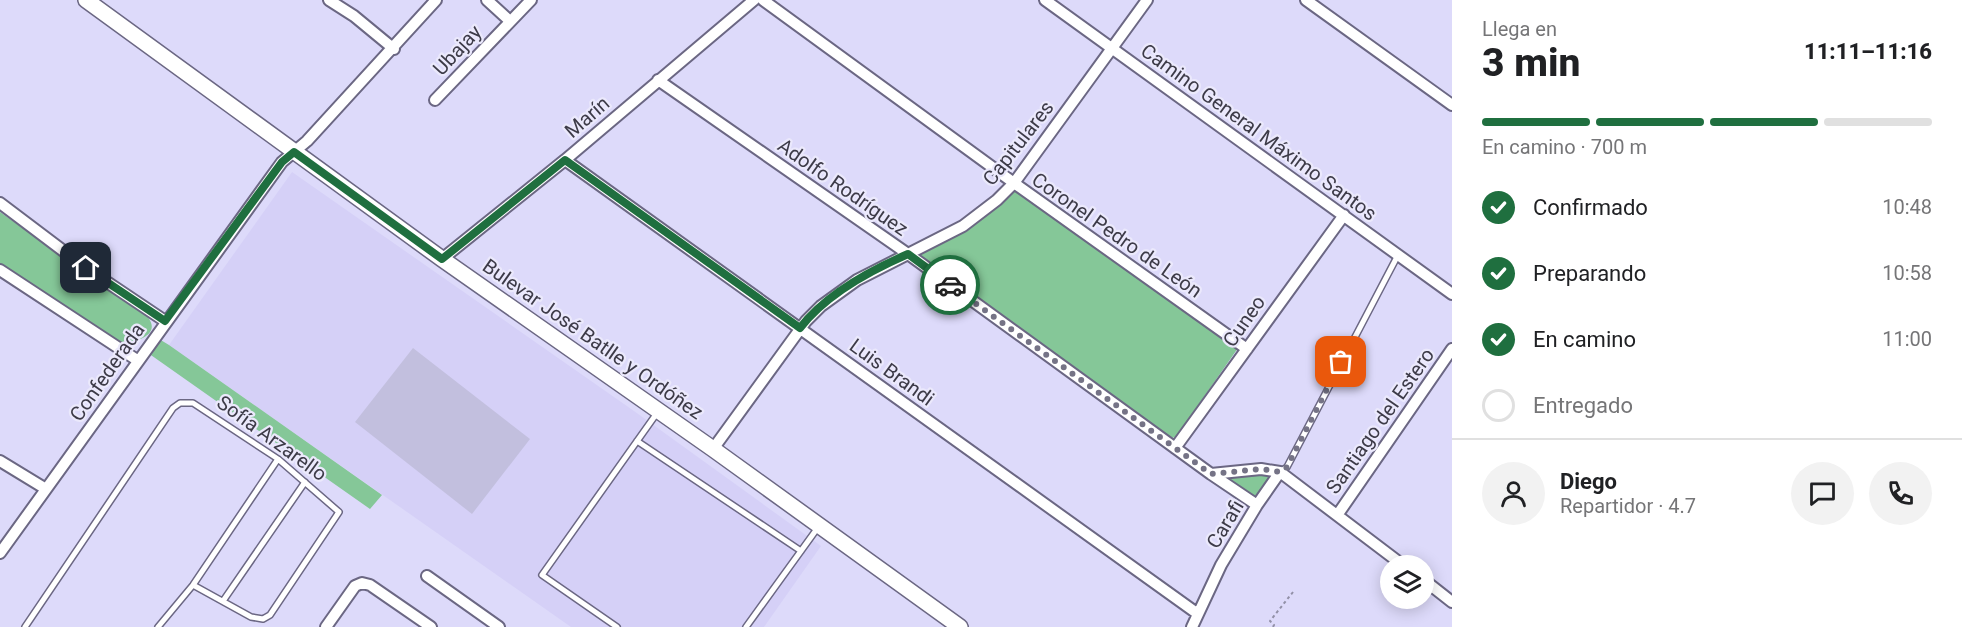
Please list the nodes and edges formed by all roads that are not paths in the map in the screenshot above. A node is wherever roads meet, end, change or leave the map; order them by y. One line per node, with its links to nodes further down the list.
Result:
1 (86, 0): 17 (main road, Bulevar José Batlle y Ordóñez)
2 (329, 0): 13 (street)
3 (436, 0): 13 (street, Confederada)
4 (487, 0): 11 (street)
5 (531, 0): 11 (street, Ubajay)
6 (754, 0): 14 (street, Marín)
7 (763, 0): 19 (street, Coronel Pedro de León)
8 (1045, 0): 12 (street, Camino General Máximo Santos)
9 (1147, 0): 12 (street, Capitulares)
10 (1306, 0): 16 (street)
11 (510, 21): 15 (street, Ubajay)
12 (1112, 48): 19 (street, Capitulares); 21 (street, Camino General Máximo Santos)
13 (394, 49): 17 (street, Confederada)
14 (658, 80): 18 (street, Marín); 22 (street, Adolfo Rodríguez)
15 (435, 100)
16 (1452, 105)
17 (294, 152): 24 (main road, Bulevar José Batlle y Ordóñez); 27 (street, Confederada)
18 (565, 160): 24 (street, Marín); 28 (street, Luis Brandi)
19 (1014, 183): 22 (street, Capitulares); 29 (street, Coronel Pedro de León)
20 (0, 203): 27 (street)
21 (1344, 215): 23 (street, Camino General Máximo Santos); 29 (street, Cuneo)
22 (908, 254): 28 (street, Capitulares); 34 (street, Adolfo Rodríguez)
23 (1398, 254): 26 (street, Camino General Máximo Santos); 38 (lane, Carafi)
24 (442, 259): 32 (main road, Bulevar José Batlle y Ordóñez)
25 (0, 270): 31 (street)
26 (1452, 294)
27 (165, 321): 31 (street, Confederada)
28 (800, 328): 35 (street, Capitulares); 53 (street, Luis Brandi)
29 (1247, 349): 34 (street, Cuneo)
30 (1452, 349): 43 (street, Santiago del Estero)
31 (137, 360): 41 (street, Confederada)
32 (658, 411): 33 (lane); 35 (main road, Bulevar José Batlle y Ordóñez)
33 (637, 441): 45 (lane); 59 (lane)
34 (1175, 448): 39 (street, Adolfo Rodríguez)
35 (713, 449): 44 (main road, Bulevar José Batlle y Ordóñez)
36 (278, 459): 40 (lane, Sofía Arzarello); 49 (lane); 54 (lane, Sofía Arzarello)
37 (0, 460): 41 (street)
38 (1280, 472): 39 (street); 42 (street, Carafi); 43 (street)
39 (1211, 474): 42 (street, Adolfo Rodríguez)
40 (305, 482): 51 (lane); 51 (lane, Sofía Arzarello)
41 (45, 489): 46 (street, Confederada)
42 (1257, 506): 53 (street, Carafi)
43 (1338, 514): 47 (street)
44 (819, 525): 45 (lane); 61 (main road, Bulevar José Batlle y Ordóñez)
45 (801, 551): 60 (lane)
46 (0, 553)
47 (1390, 555)
48 (427, 576): 58 (street)
49 (193, 585): 51 (lane); 55 (lane)
50 (1434, 588): 52 (street)
51 (223, 602)
52 (1452, 602)
53 (1198, 614): 62 (street, Carafi)
54 (26, 627)
55 (158, 627)
56 (326, 627): 57 (street)
57 (431, 627)
58 (499, 627)
59 (617, 627)
60 (746, 627)
61 (960, 627)
62 (1192, 627)

